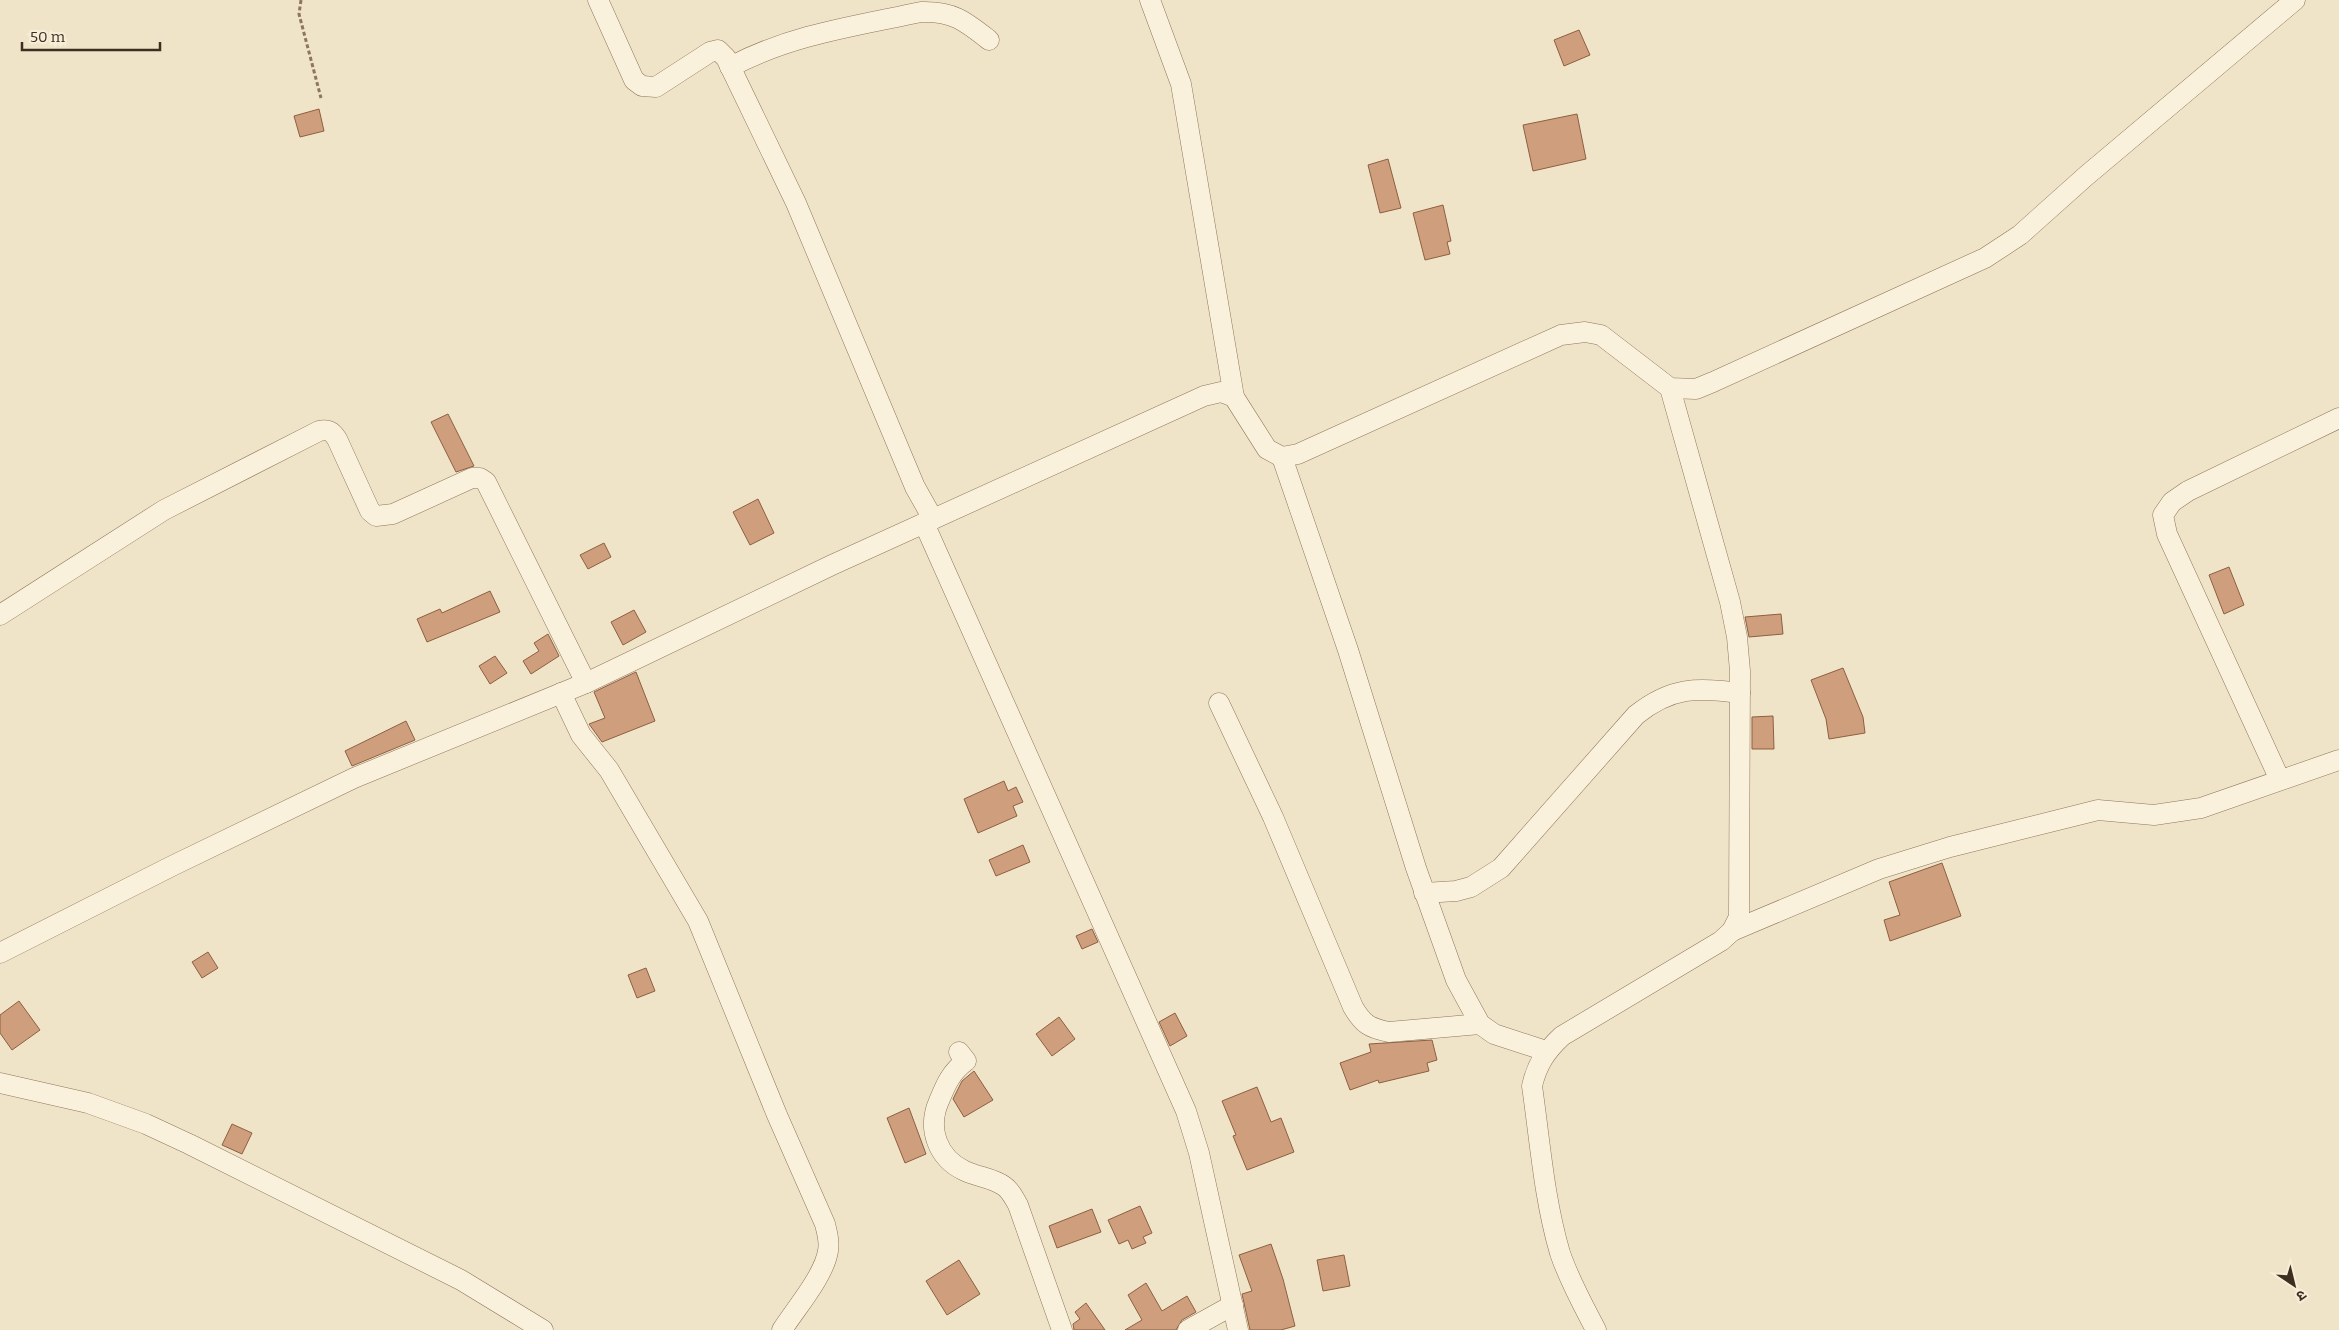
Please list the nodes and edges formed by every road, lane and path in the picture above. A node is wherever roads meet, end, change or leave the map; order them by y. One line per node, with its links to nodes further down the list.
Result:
1 (301, 0): 7 (path)
2 (598, 0): 6 (street)
3 (1150, 0): 9 (street)
4 (2295, 0): 8 (street)
5 (989, 40): 6 (street)
6 (730, 67): 12 (street)
7 (321, 98)
8 (1670, 388): 11 (street); 16 (street)
9 (1234, 397): 11 (street); 12 (street)
10 (2339, 418): 19 (street)
11 (1282, 457): 20 (street)
12 (928, 521): 14 (street); 27 (street)
13 (0, 615): 14 (street)
14 (586, 682): 15 (street)
15 (561, 693): 22 (street); 29 (street)
16 (1740, 693): 20 (street); 21 (street)
17 (1219, 703): 23 (street)
18 (2339, 760): 19 (street)
19 (2280, 780): 21 (street)
20 (1424, 893): 23 (street)
21 (1732, 931): 24 (street)
22 (0, 953)
23 (1480, 1024): 24 (street)
24 (1546, 1051): 33 (street)
25 (959, 1052): 30 (street)
26 (0, 1083): 28 (street)
27 (1233, 1305): 31 (street); 32 (street)
28 (543, 1330)
29 (782, 1330)
30 (1062, 1330)
31 (1188, 1330)
32 (1238, 1330)
33 (1596, 1330)

